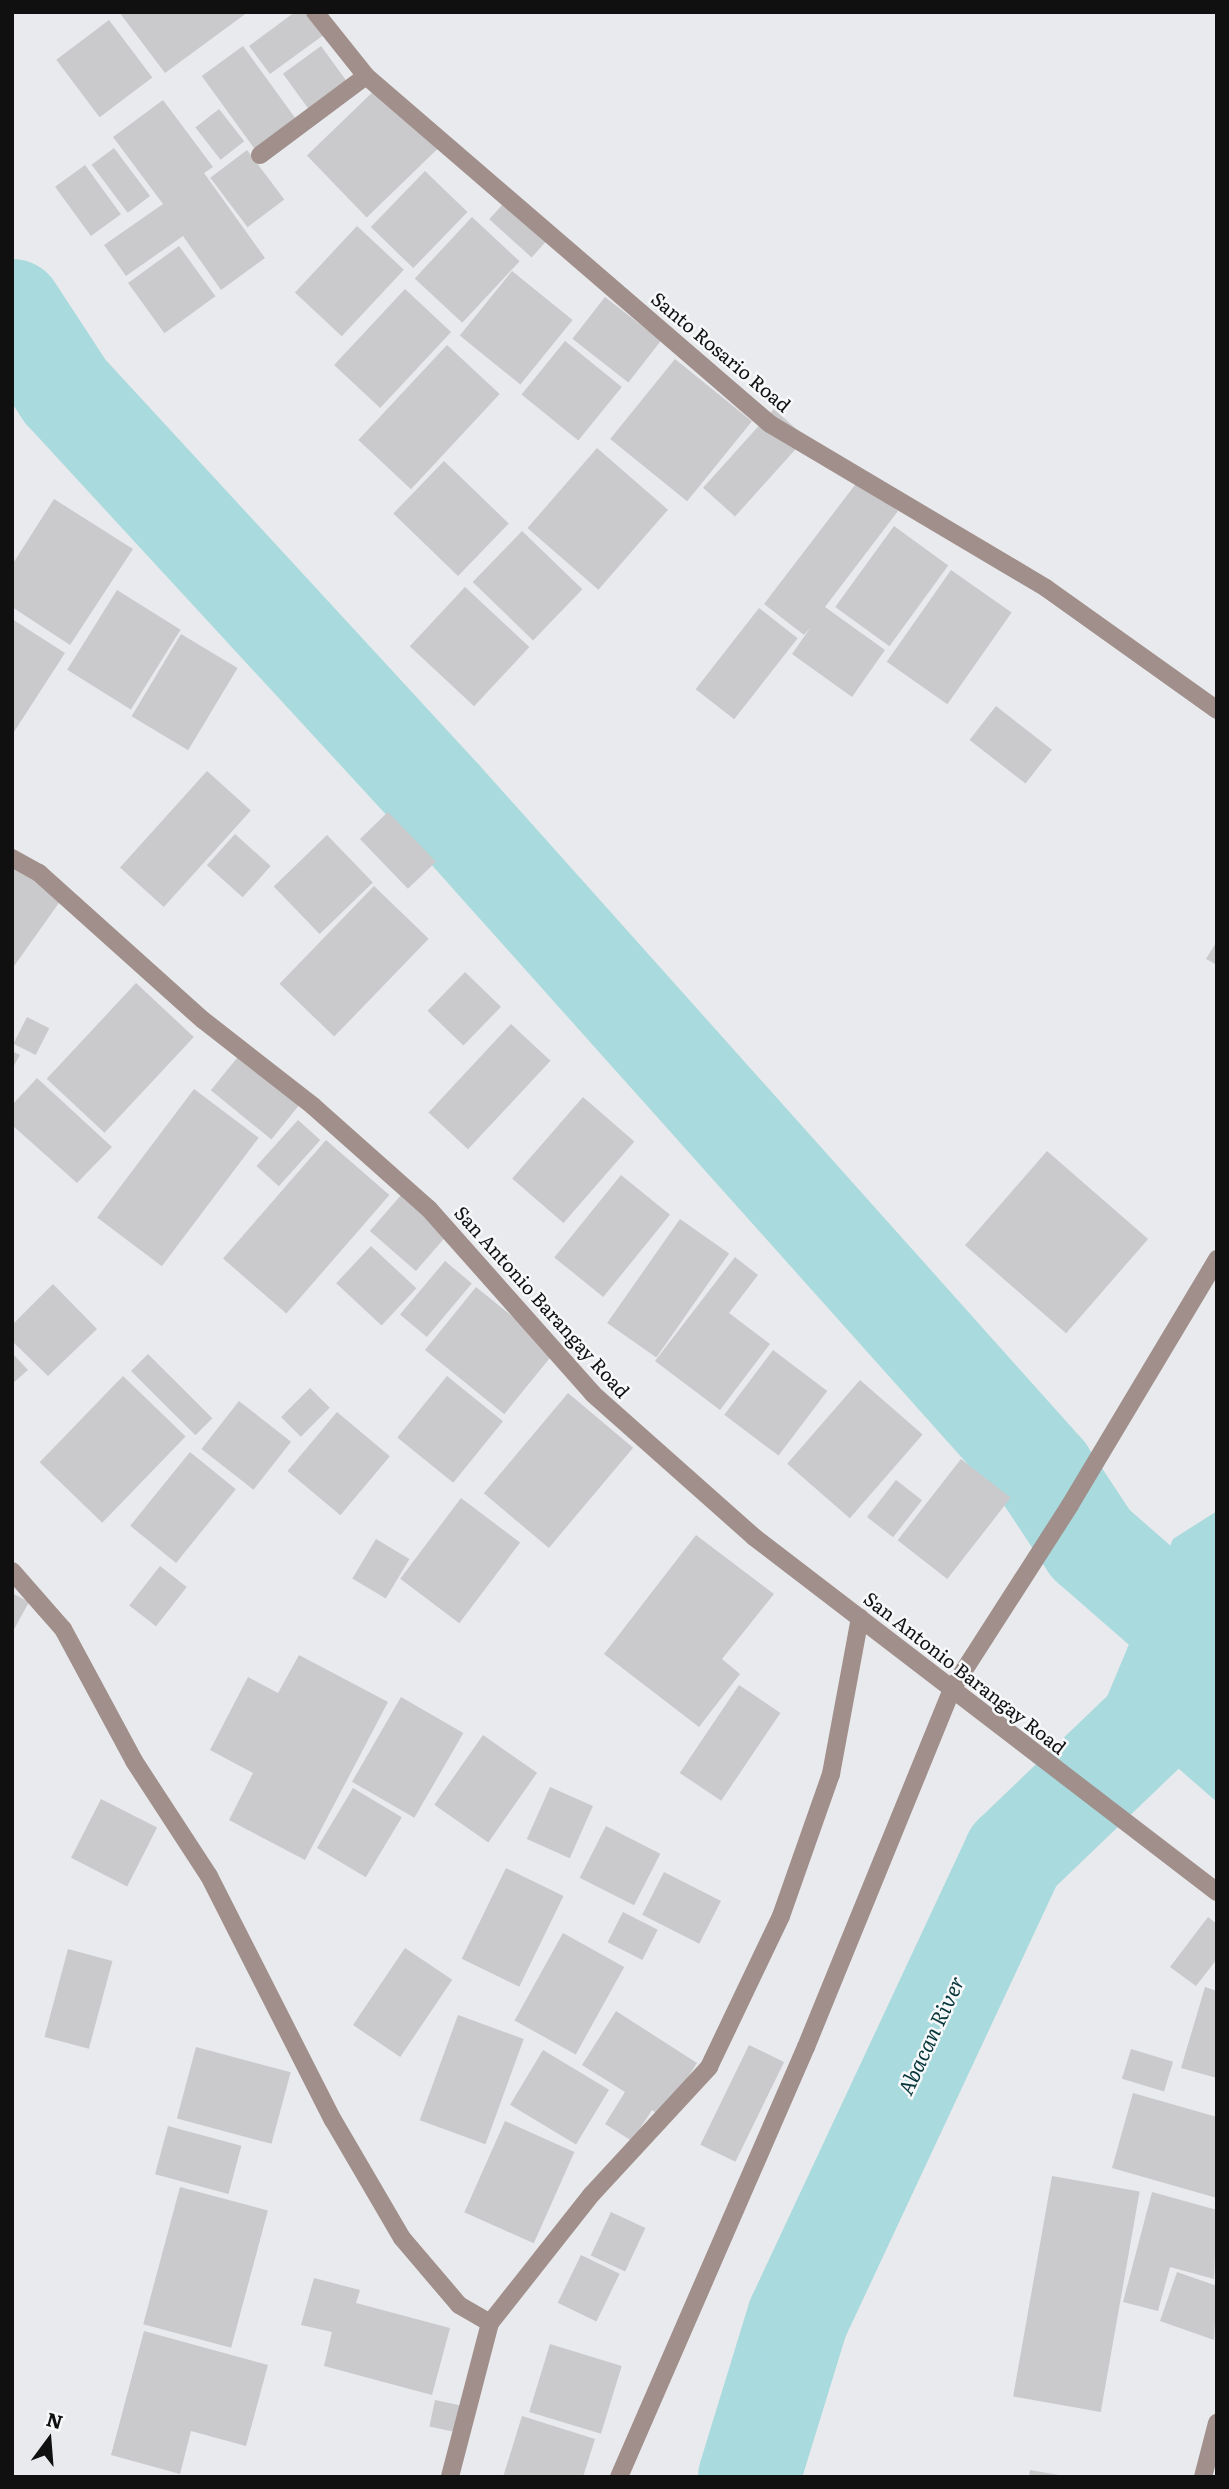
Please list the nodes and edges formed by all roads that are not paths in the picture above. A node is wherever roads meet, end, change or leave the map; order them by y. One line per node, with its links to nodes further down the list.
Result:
1 (315, 12): 2 (street, Santo Rosario Road)
2 (366, 76): 3 (street); 4 (street, Santo Rosario Road)
3 (260, 155)
4 (1217, 710)
5 (12, 858): 8 (street, San Antonio Barangay Road)
6 (1217, 1259): 9 (street)
7 (12, 1572): 11 (street)
8 (860, 1618): 9 (street, San Antonio Barangay Road); 11 (street)
9 (953, 1689): 10 (street, San Antonio Barangay Road); 14 (street)
10 (1217, 1892)
11 (490, 2323): 13 (street)
12 (1217, 2423): 15 (street)
13 (450, 2477)
14 (619, 2477)
15 (1203, 2477)

